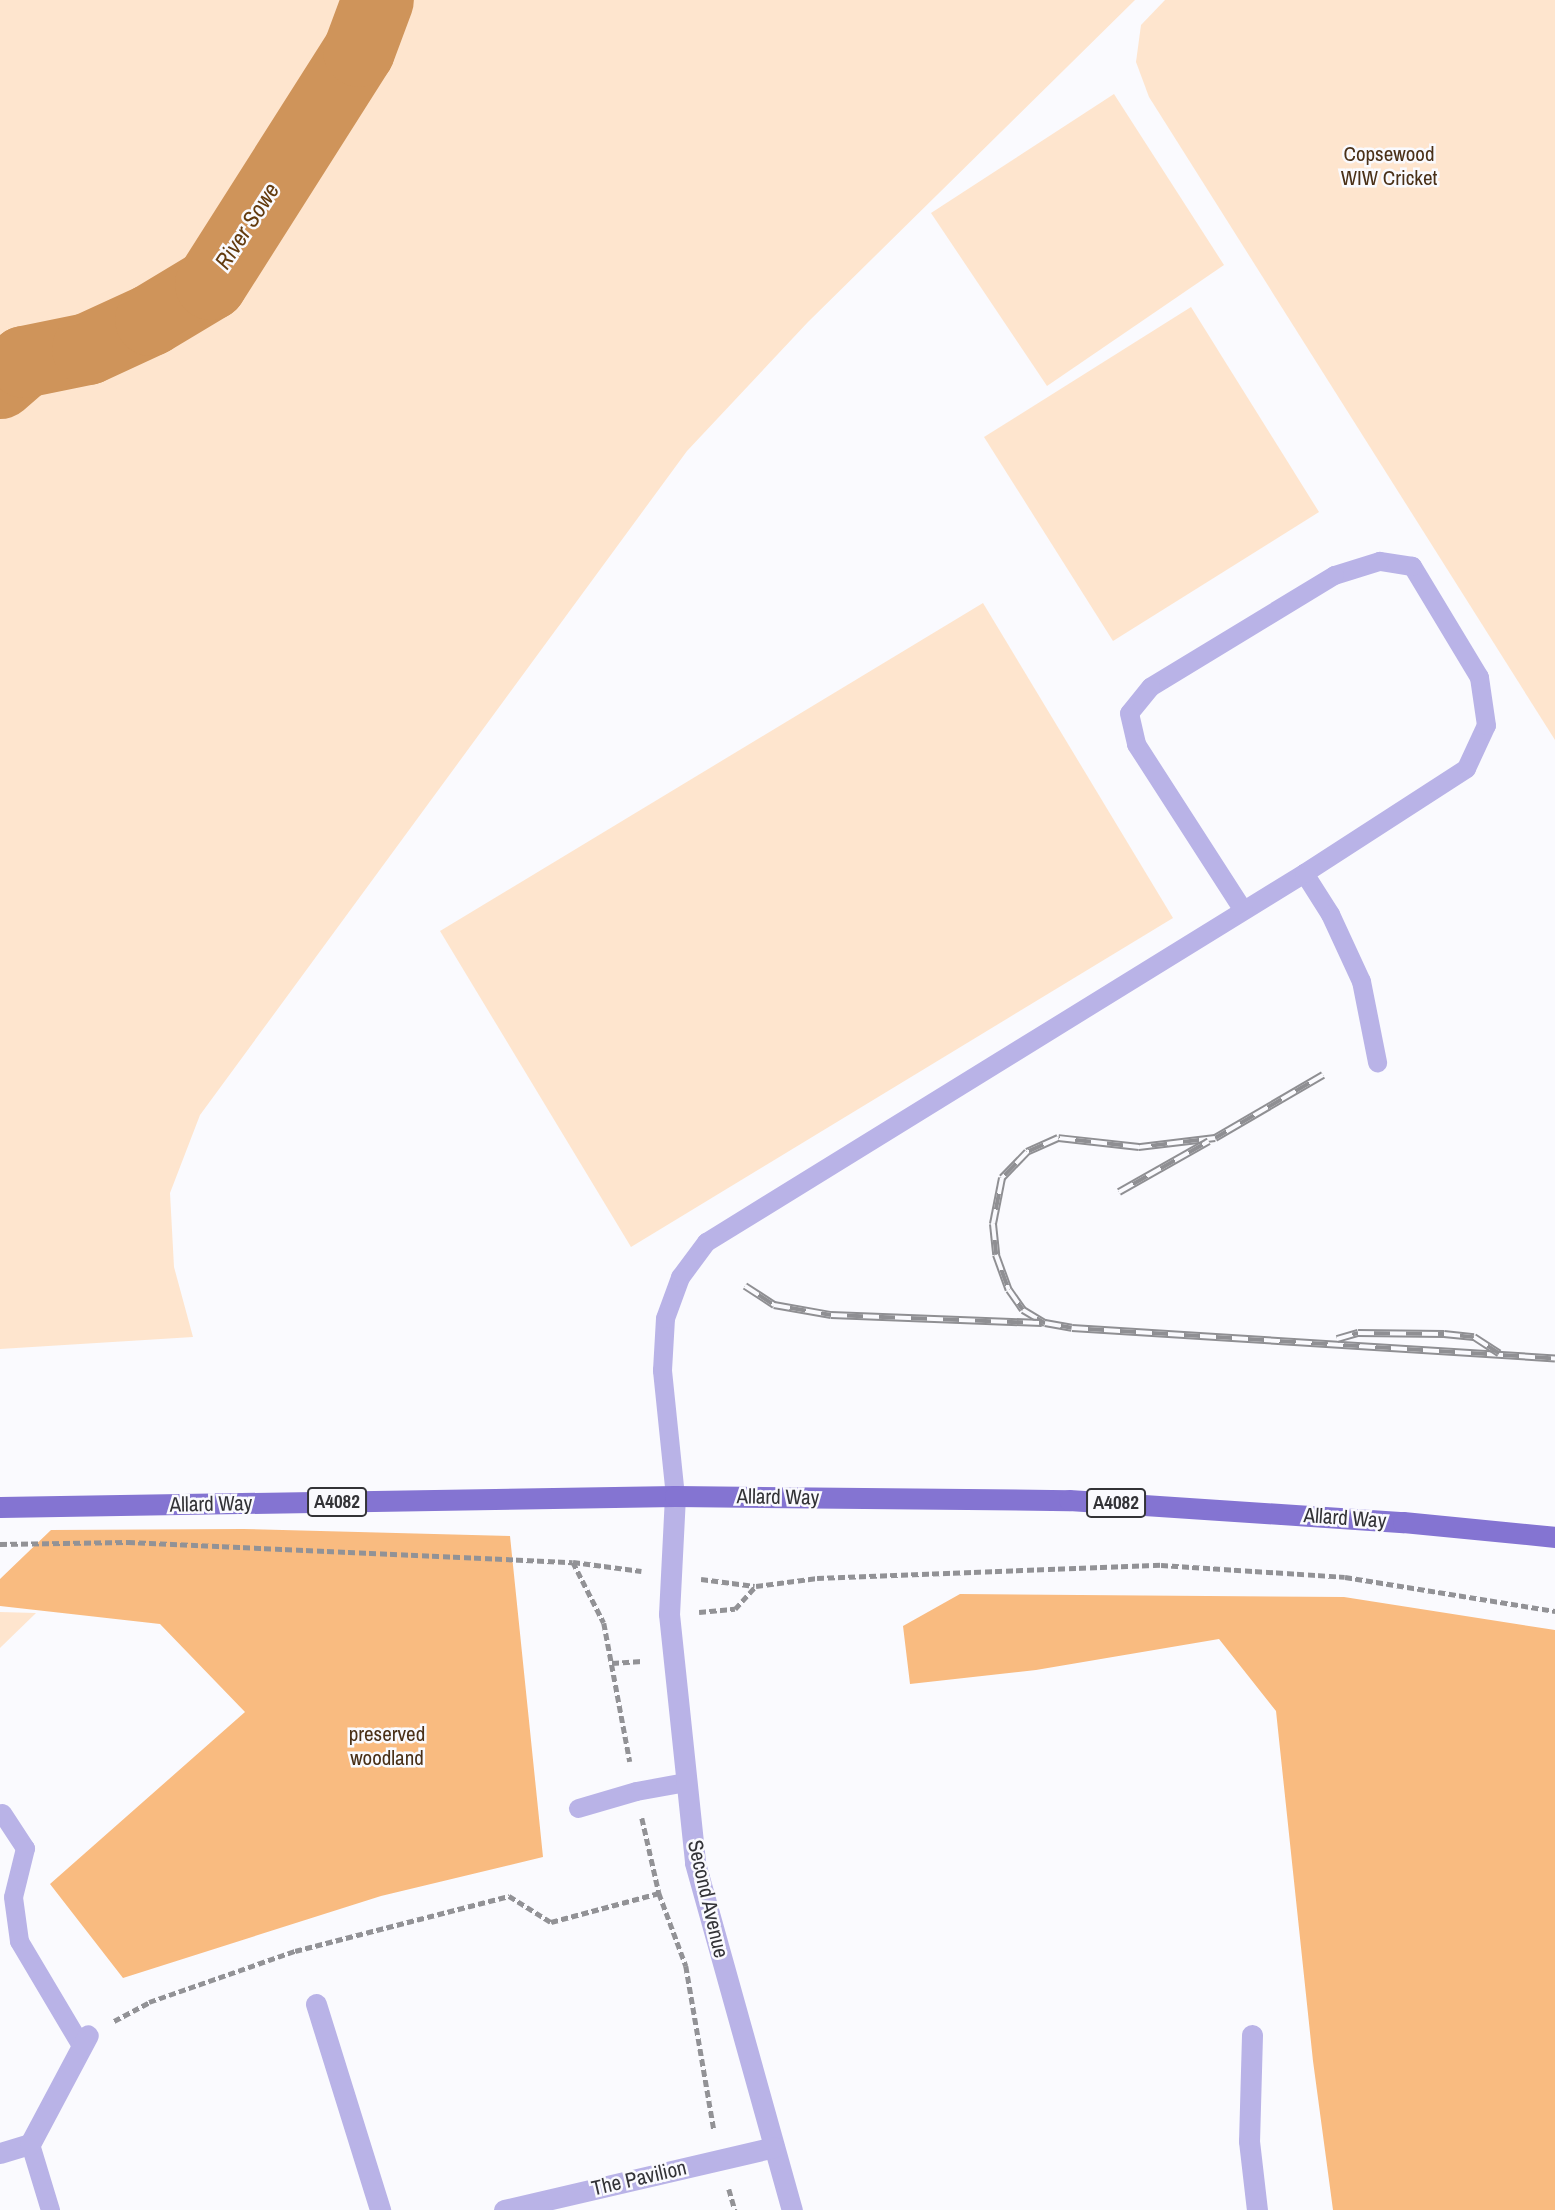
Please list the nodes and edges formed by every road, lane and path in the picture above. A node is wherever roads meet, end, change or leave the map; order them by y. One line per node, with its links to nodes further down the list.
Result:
1 (1304, 873): 2 (lane); 2 (lane); 3 (lane)
2 (1243, 910): 4 (lane)
3 (1377, 1062)
4 (675, 1496): 5 (main road, Allard Way / A4082); 6 (main road, Allard Way / A4082); 9 (street, Second Avenue)
5 (0, 1507)
6 (1555, 1537)
7 (0, 1544): 10 (path)
8 (1555, 1611): 9 (path)
9 (669, 1614): 11 (street, Second Avenue)
10 (612, 1663)
11 (686, 1782): 12 (lane); 18 (street, Second Avenue)
12 (578, 1808)
13 (2, 1813): 16 (lane)
14 (316, 2004): 22 (street)
15 (1252, 2035): 25 (street)
16 (85, 2041): 17 (street); 20 (path)
17 (30, 2144): 19 (street); 21 (lane)
18 (774, 2147): 20 (street, The Pavilion); 24 (street, Second Avenue)
19 (0, 2153)
20 (720, 2159): 23 (street, The Pavilion)
21 (50, 2210)
22 (380, 2210)
23 (504, 2210)
24 (792, 2210)
25 (1257, 2210)

